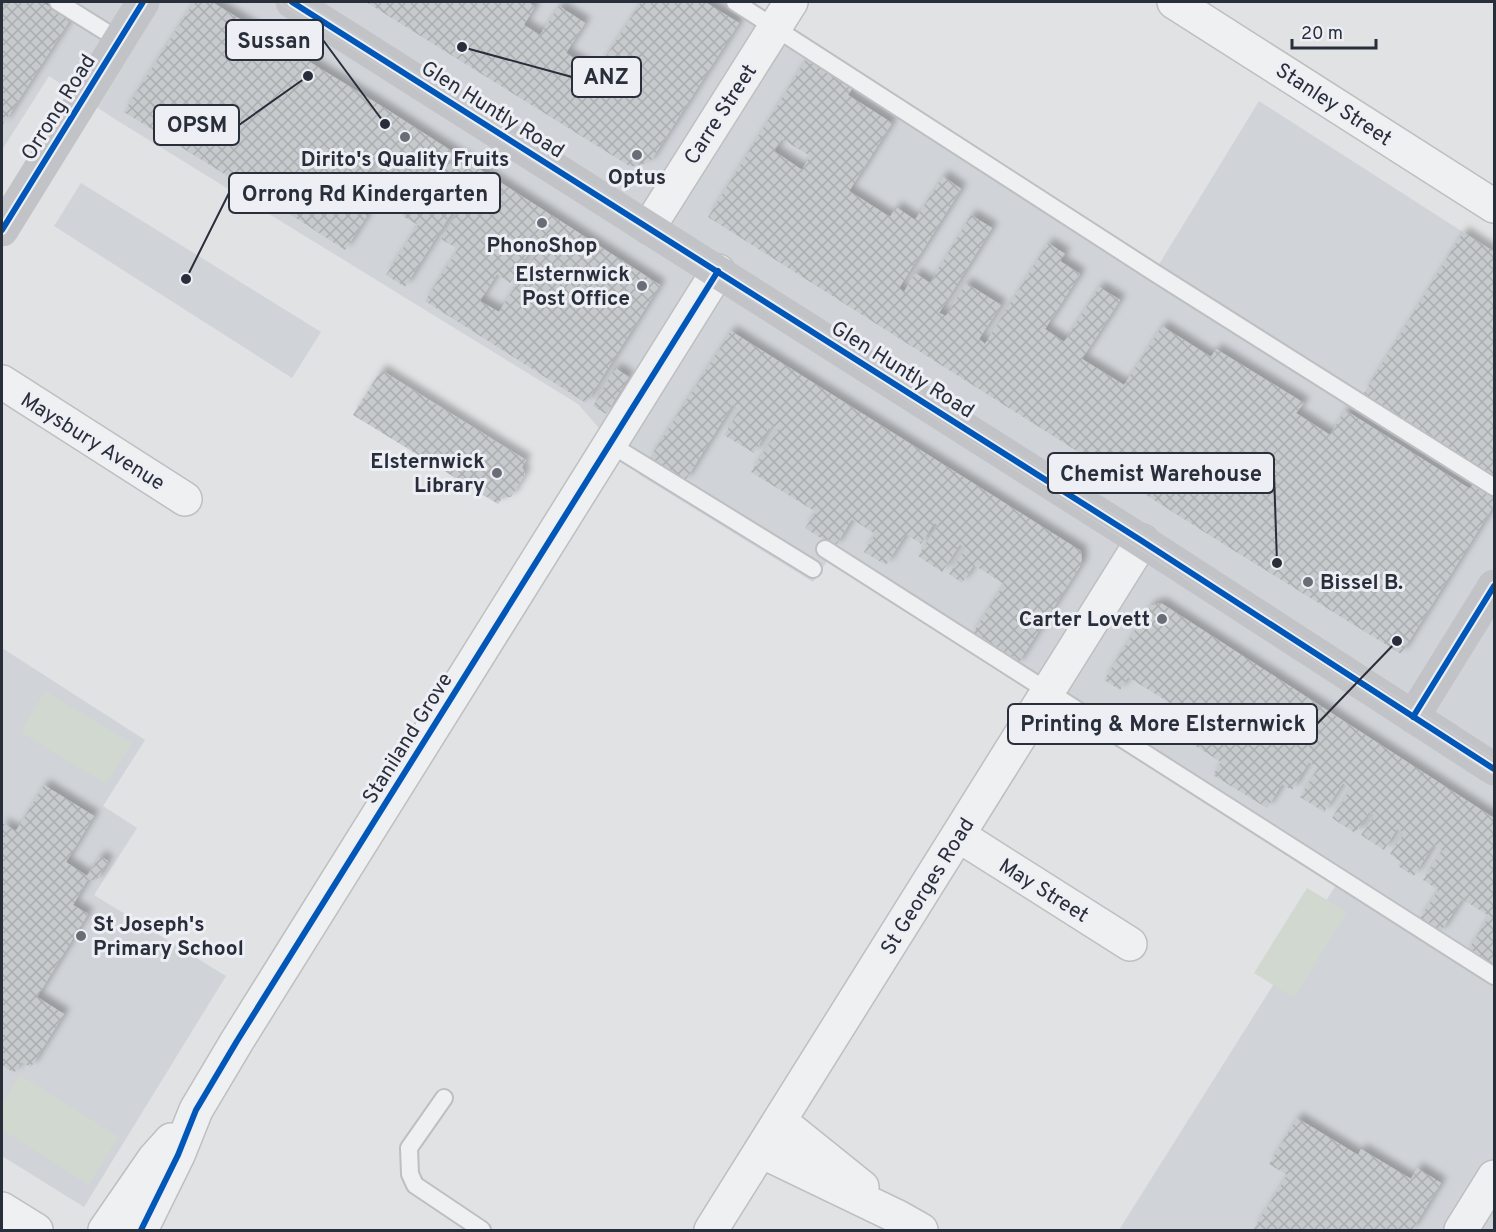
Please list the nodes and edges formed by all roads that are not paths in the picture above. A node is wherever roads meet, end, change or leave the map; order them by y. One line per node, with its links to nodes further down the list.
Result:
1 (58, 2): 7 (lane)
2 (143, 2): 7 (street, Orrong Road)
3 (292, 2): 9 (street, Glen Huntly Road)
4 (735, 2): 6 (lane)
5 (1174, 2): 8 (street, Stanley Street)
6 (783, 15): 9 (street, Carre Street); 14 (lane)
7 (119, 40): 10 (street, Orrong Road)
8 (1494, 206)
9 (649, 227): 11 (street, Glen Huntly Road)
10 (2, 230)
11 (718, 271): 13 (street, Staniland Grove); 16 (street, Glen Huntly Road)
12 (2, 382): 15 (street, Maysbury Avenue)
13 (610, 444): 18 (lane); 27 (street, Staniland Grove)
14 (1494, 487)
15 (185, 499)
16 (1142, 541): 20 (street, St Georges Road); 21 (street, Glen Huntly Road)
17 (825, 549): 20 (lane)
18 (813, 569)
19 (1494, 586): 21 (street)
20 (1049, 692): 23 (street, St Georges Road); 25 (lane)
21 (1413, 717): 22 (street, Glen Huntly Road)
22 (1494, 768)
23 (958, 835): 24 (street, May Street); 28 (street, St Georges Road)
24 (1130, 944)
25 (1494, 976)
26 (444, 1098): 36 (lane)
27 (196, 1110): 34 (street, Staniland Grove); 35 (street, Staniland Grove)
28 (780, 1121): 29 (street, St Georges Road); 32 (street)
29 (761, 1151): 32 (street); 37 (street, St Georges Road)
30 (1494, 1177): 38 (street)
31 (2, 1209): 33 (street)
32 (910, 1224)
33 (36, 1230)
34 (105, 1230)
35 (141, 1230)
36 (482, 1230)
37 (711, 1230)
38 (1461, 1230)

